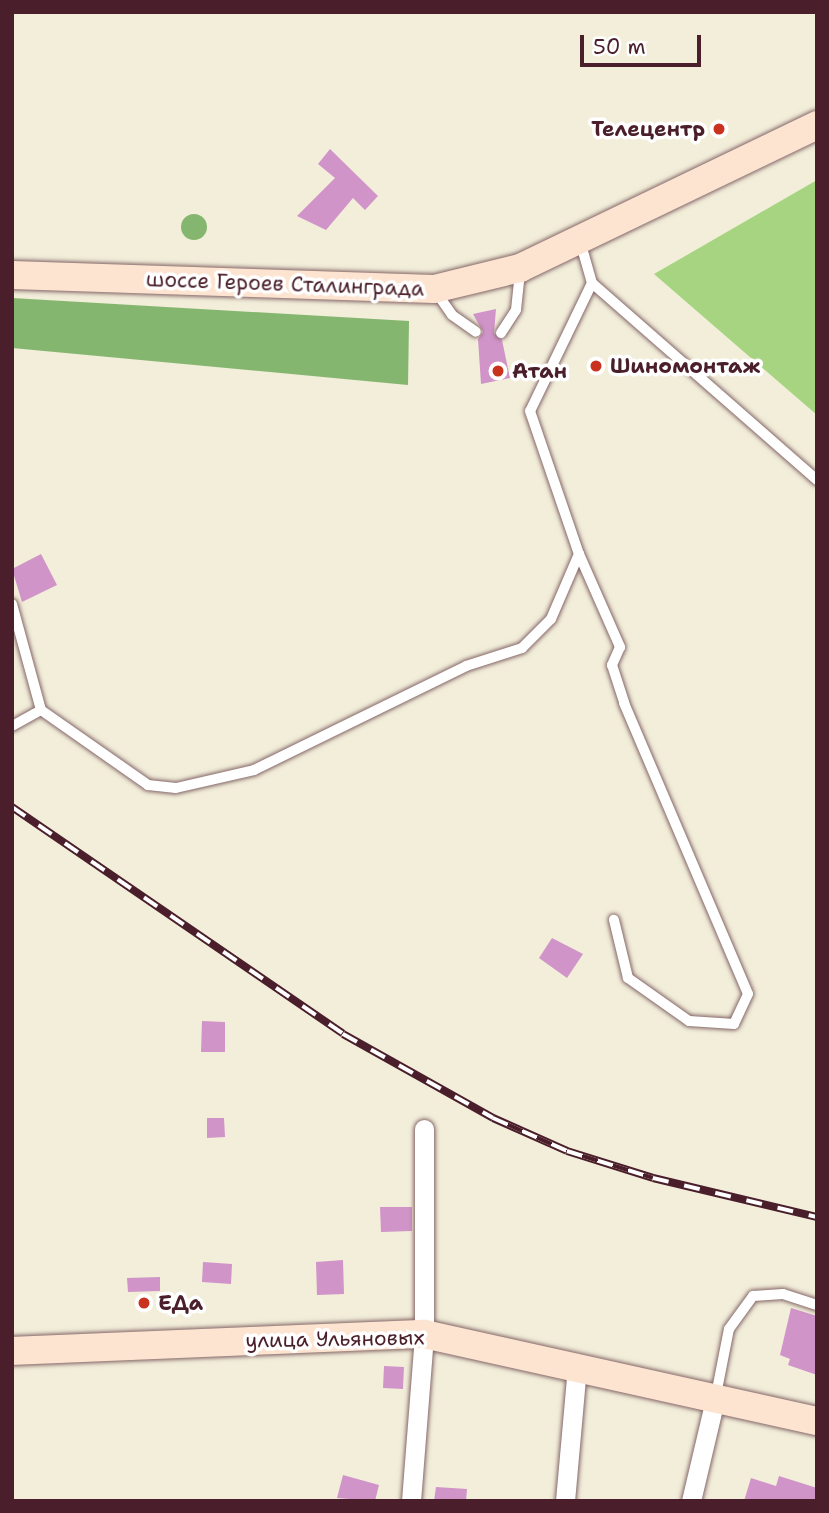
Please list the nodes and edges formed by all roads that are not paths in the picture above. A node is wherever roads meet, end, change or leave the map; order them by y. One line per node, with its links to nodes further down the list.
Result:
1 (817, 125): 2 (main road, шоссе Героев Сталинграда)
2 (580, 241): 3 (main road, шоссе Героев Сталинграда); 5 (lane)
3 (520, 268): 6 (main road, шоссе Героев Сталинграда); 8 (lane)
4 (12, 275): 6 (main road, шоссе Героев Сталинграда)
5 (592, 283): 9 (lane); 10 (lane)
6 (434, 289): 7 (lane)
7 (477, 332)
8 (501, 333)
9 (817, 480)
10 (579, 554): 12 (lane); 14 (lane)
11 (12, 604): 12 (lane)
12 (41, 710): 13 (lane)
13 (12, 726)
14 (614, 920)
15 (424, 1129): 17 (street)
16 (817, 1305): 20 (lane)
17 (424, 1334): 18 (main road, улица Ульяновых); 19 (main road, улица Ульяновых); 22 (street)
18 (12, 1351)
19 (577, 1367): 20 (main road, улица Ульяновых); 23 (street)
20 (716, 1395): 21 (main road, улица Ульяновых); 24 (street)
21 (817, 1421)
22 (411, 1501)
23 (565, 1501)
24 (691, 1501)

